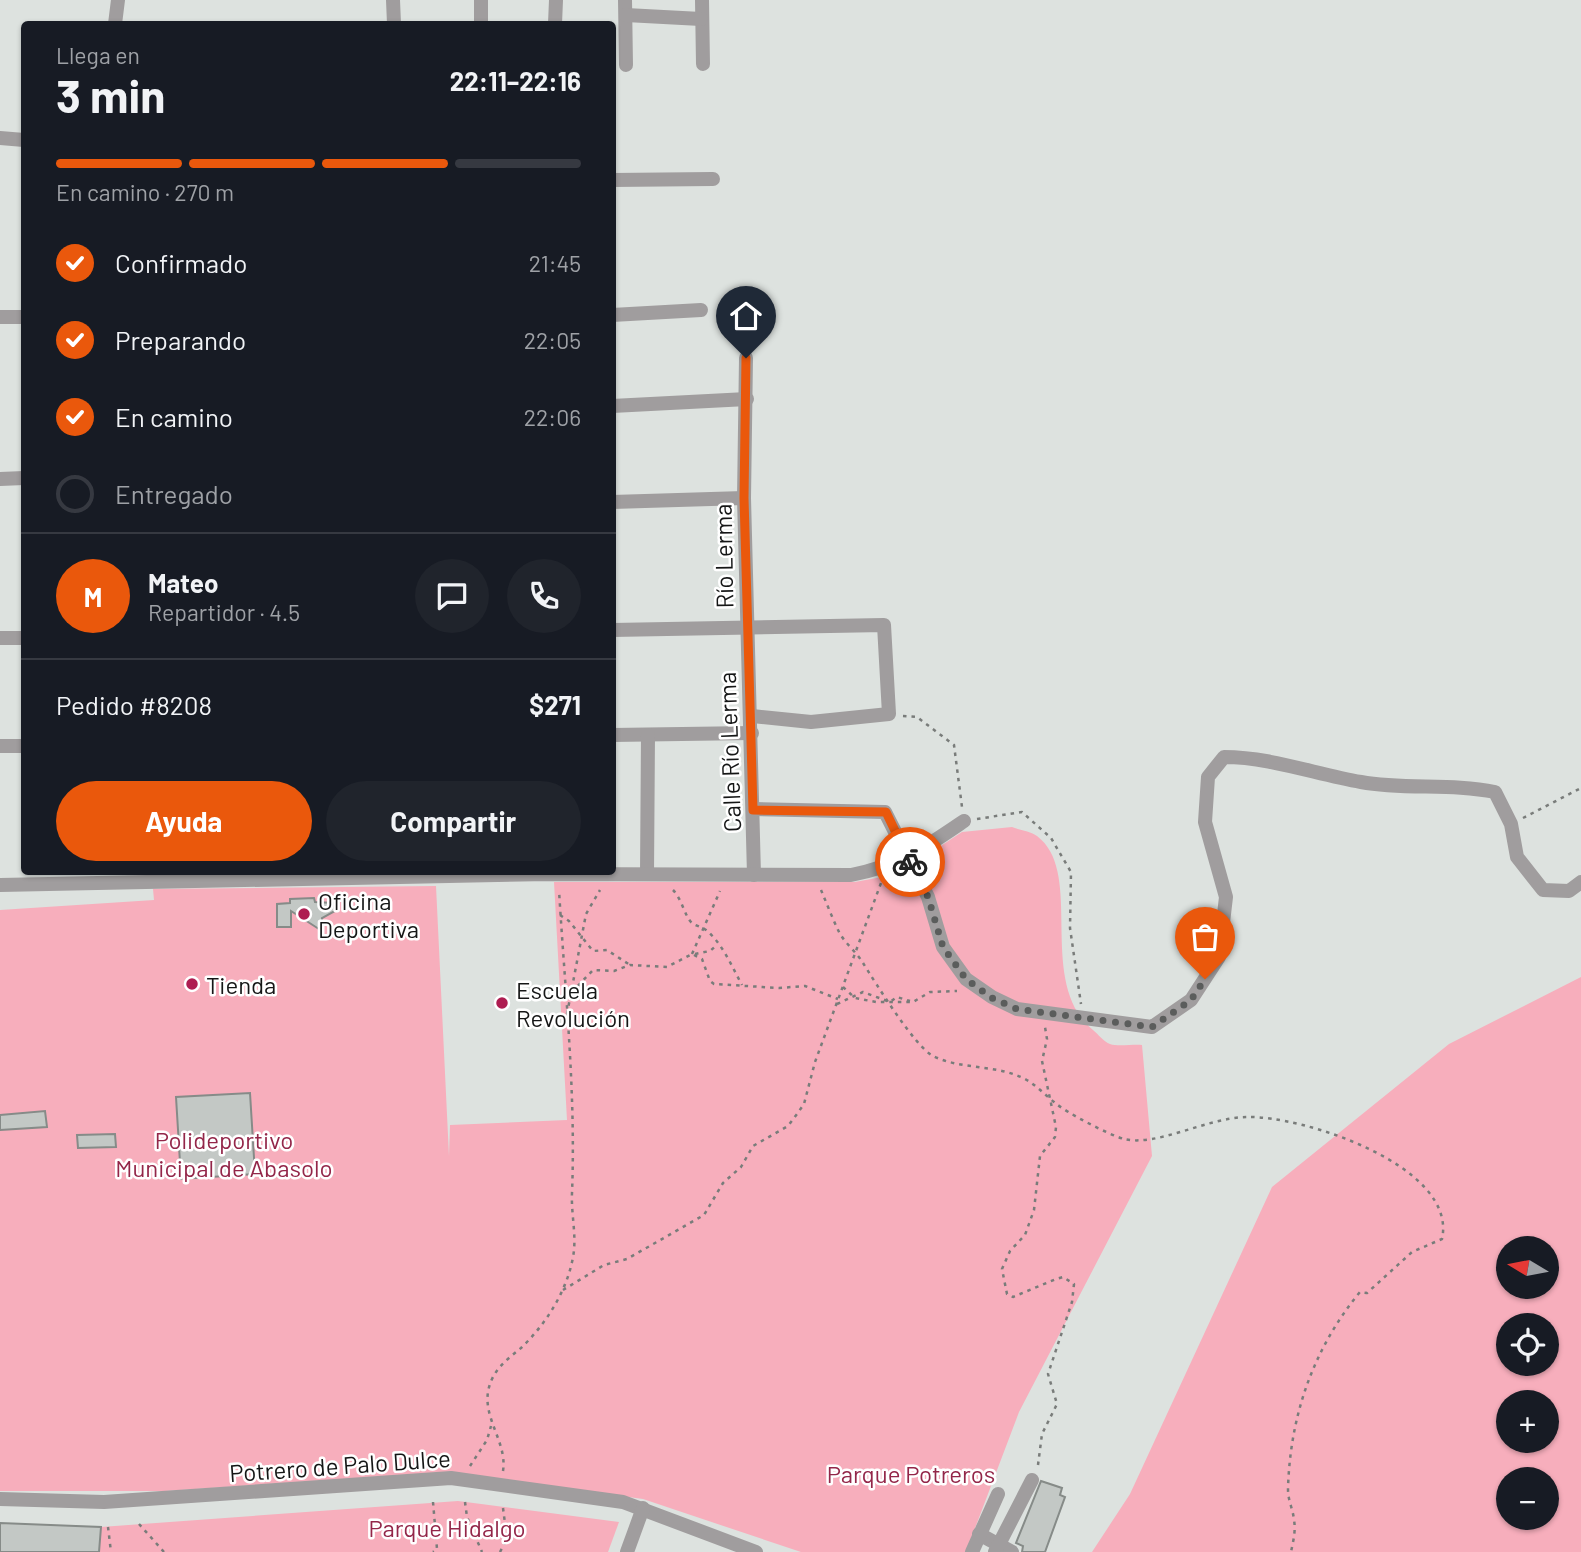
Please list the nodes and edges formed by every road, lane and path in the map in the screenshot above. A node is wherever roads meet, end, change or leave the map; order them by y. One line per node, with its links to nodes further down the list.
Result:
1 (118, 0): 9 (street)
2 (393, 0): 10 (street)
3 (481, 0): 11 (street)
4 (556, 0): 12 (street)
5 (625, 0): 7 (street)
6 (702, 0): 8 (street)
7 (625, 15): 8 (street); 14 (street)
8 (701, 19): 13 (street)
9 (115, 21)
10 (394, 21)
11 (481, 21)
12 (555, 21)
13 (703, 64)
14 (626, 65)
15 (0, 138): 16 (street)
16 (21, 140)
17 (713, 179): 18 (street)
18 (616, 180)
19 (701, 310): 20 (street)
20 (616, 315)
21 (0, 317): 22 (street)
22 (21, 317)
23 (746, 358): 24 (street, Río Lerma)
24 (747, 399): 25 (street); 28 (street, Río Lerma)
25 (616, 406)
26 (21, 478): 27 (street)
27 (0, 479)
28 (744, 498): 29 (street); 30 (street, Río Lerma)
29 (616, 502)
30 (747, 628): 31 (street); 34 (street); 35 (street, Calle Río Lerma)
31 (616, 630)
32 (0, 638): 33 (street)
33 (21, 638)
34 (889, 714): 35 (street); 43 (path)
35 (752, 716): 36 (street, Calle Río Lerma)
36 (752, 733): 38 (street); 42 (street, Calle Río Lerma)
37 (616, 735): 38 (street)
38 (648, 735): 48 (street)
39 (0, 746): 40 (street)
40 (21, 746)
41 (1581, 788): 44 (path)
42 (753, 810): 45 (street); 54 (street, Calle Río Lerma)
43 (964, 821): 45 (street); 77 (path)
44 (1511, 824): 59 (street); 77 (street)
45 (908, 858): 46 (street); 70 (street)
46 (885, 868): 55 (street); 66 (path)
47 (616, 874): 48 (street)
48 (647, 874): 49 (street)
49 (667, 874): 53 (street); 62 (path)
50 (372, 875): 56 (street)
51 (550, 875): 61 (path)
52 (606, 875): 63 (path)
53 (723, 875): 54 (street); 62 (path)
54 (754, 875): 55 (street)
55 (815, 875): 66 (path)
56 (300, 876): 57 (street)
57 (198, 877): 58 (street)
58 (92, 878): 60 (street)
59 (1581, 882)
60 (0, 885)
61 (560, 915): 63 (path); 76 (path)
62 (702, 927): 64 (path); 65 (path)
63 (581, 937): 67 (path); 71 (path)
64 (718, 944): 65 (path); 68 (path)
65 (692, 954): 67 (path); 68 (path)
66 (855, 954): 69 (path); 74 (path)
67 (630, 965): 71 (path)
68 (742, 985): 73 (path)
69 (843, 987): 72 (path); 73 (path)
70 (977, 987): 74 (path); 75 (street)
71 (572, 992): 76 (path)
72 (853, 996): 73 (path); 74 (path); 74 (path)
73 (838, 1002): 79 (path)
74 (890, 1002): 78 (path)
75 (1037, 1011): 77 (street); 78 (path)
76 (566, 1017): 79 (path)
77 (1084, 1018)
78 (1047, 1095): 83 (path); 103 (path)
79 (563, 1290): 80 (path)
80 (491, 1426): 81 (path); 82 (path)
81 (467, 1474)
82 (502, 1478)
83 (1032, 1480): 93 (street)
84 (998, 1494): 92 (street)
85 (0, 1499): 89 (street, Potrero de Palo Dulce)
86 (433, 1502): 96 (path)
87 (465, 1502): 97 (path)
88 (503, 1508): 98 (path)
89 (643, 1508): 99 (street); 100 (street, Potrero de Palo Dulce)
90 (139, 1524): 95 (path)
91 (108, 1527): 94 (path)
92 (979, 1534): 93 (street); 101 (street)
93 (997, 1548): 102 (street)
94 (111, 1552)
95 (164, 1552)
96 (433, 1552)
97 (482, 1552)
98 (500, 1552)
99 (627, 1552)
100 (756, 1552)
101 (972, 1552)
102 (1012, 1552)
103 (1291, 1552)

